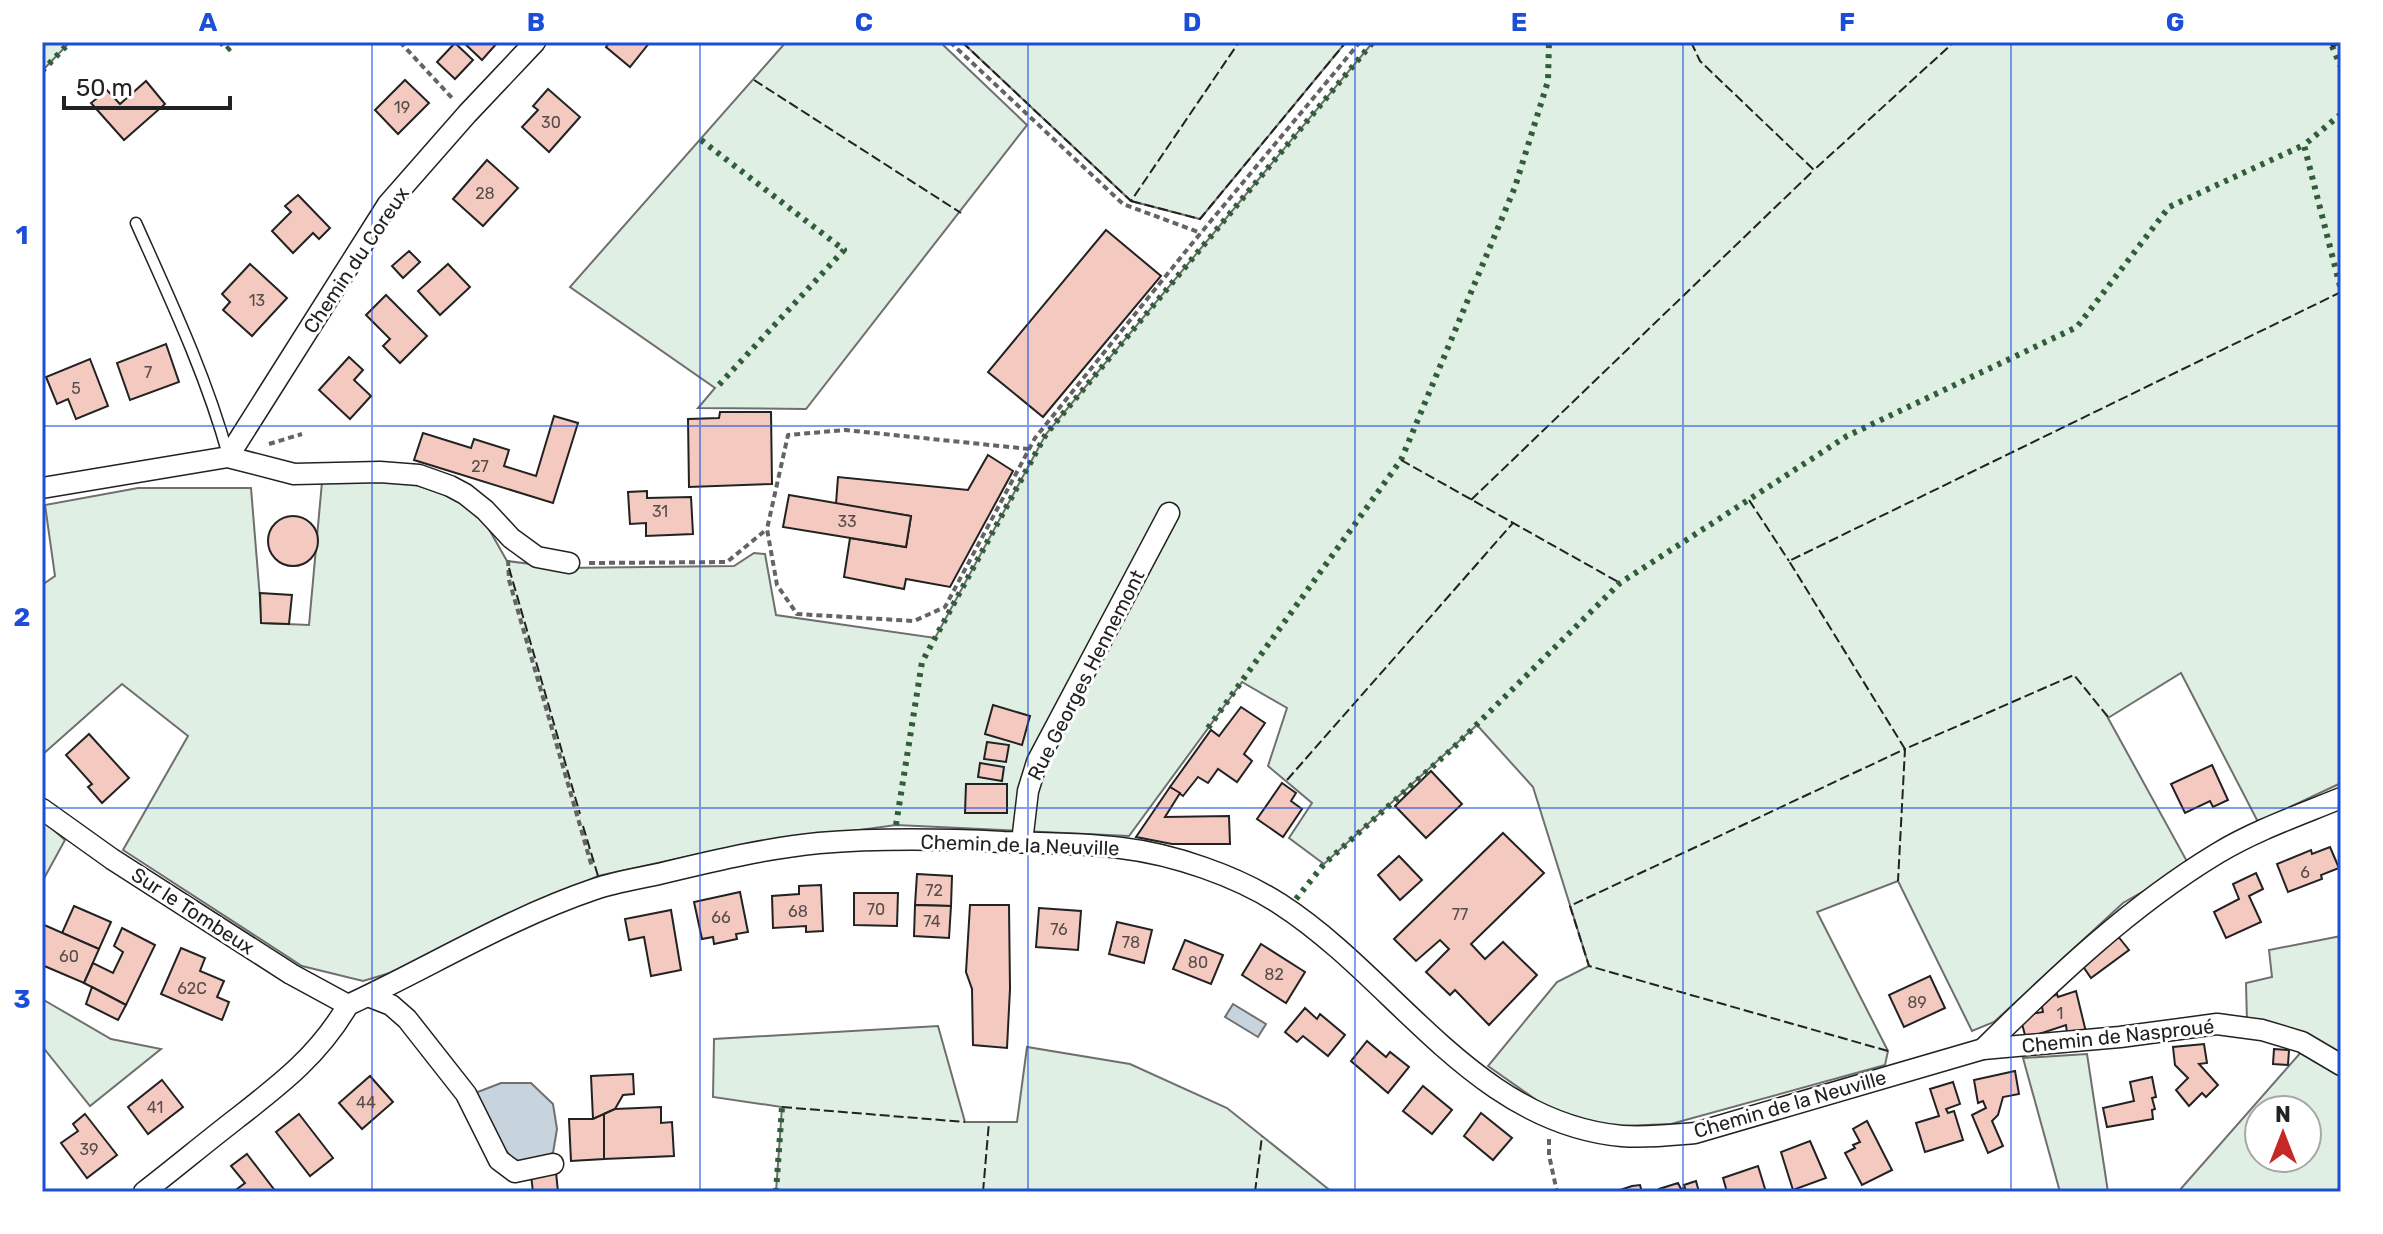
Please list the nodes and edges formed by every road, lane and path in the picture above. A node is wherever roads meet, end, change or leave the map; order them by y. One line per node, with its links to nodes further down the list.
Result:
1 (400, 42): 5 (path)
2 (535, 42): 5 (street, Chemin du Coreux)
3 (950, 42): 7 (path)
4 (1360, 42): 7 (path)
5 (467, 114): 9 (street, Chemin du Coreux)
6 (136, 223): 9 (lane)
7 (1201, 233): 8 (path)
8 (1029, 449): 12 (path); 12 (path)
9 (228, 457): 10 (street); 13 (street)
10 (42, 488)
11 (1169, 513): 17 (street, Rue Georges Hennemont)
12 (767, 529): 14 (path)
13 (511, 538): 14 (street); 18 (path)
14 (569, 563)
15 (2341, 798): 21 (street)
16 (42, 809): 20 (street, Sur le Tombeux)
17 (1022, 842): 18 (street, Chemin de la Neuville); 23 (street, Chemin de la Neuville)
18 (598, 888): 19 (street, Chemin de la Neuville)
19 (368, 996): 20 (street, Chemin de la Neuville); 24 (street)
20 (348, 1005): 25 (street)
21 (1983, 1049): 22 (street, Chemin de Nasproué); 23 (street, Chemin de la Neuville)
22 (2341, 1065)
23 (1548, 1118): 26 (path)
24 (553, 1164)
25 (144, 1192)
26 (1557, 1192)

